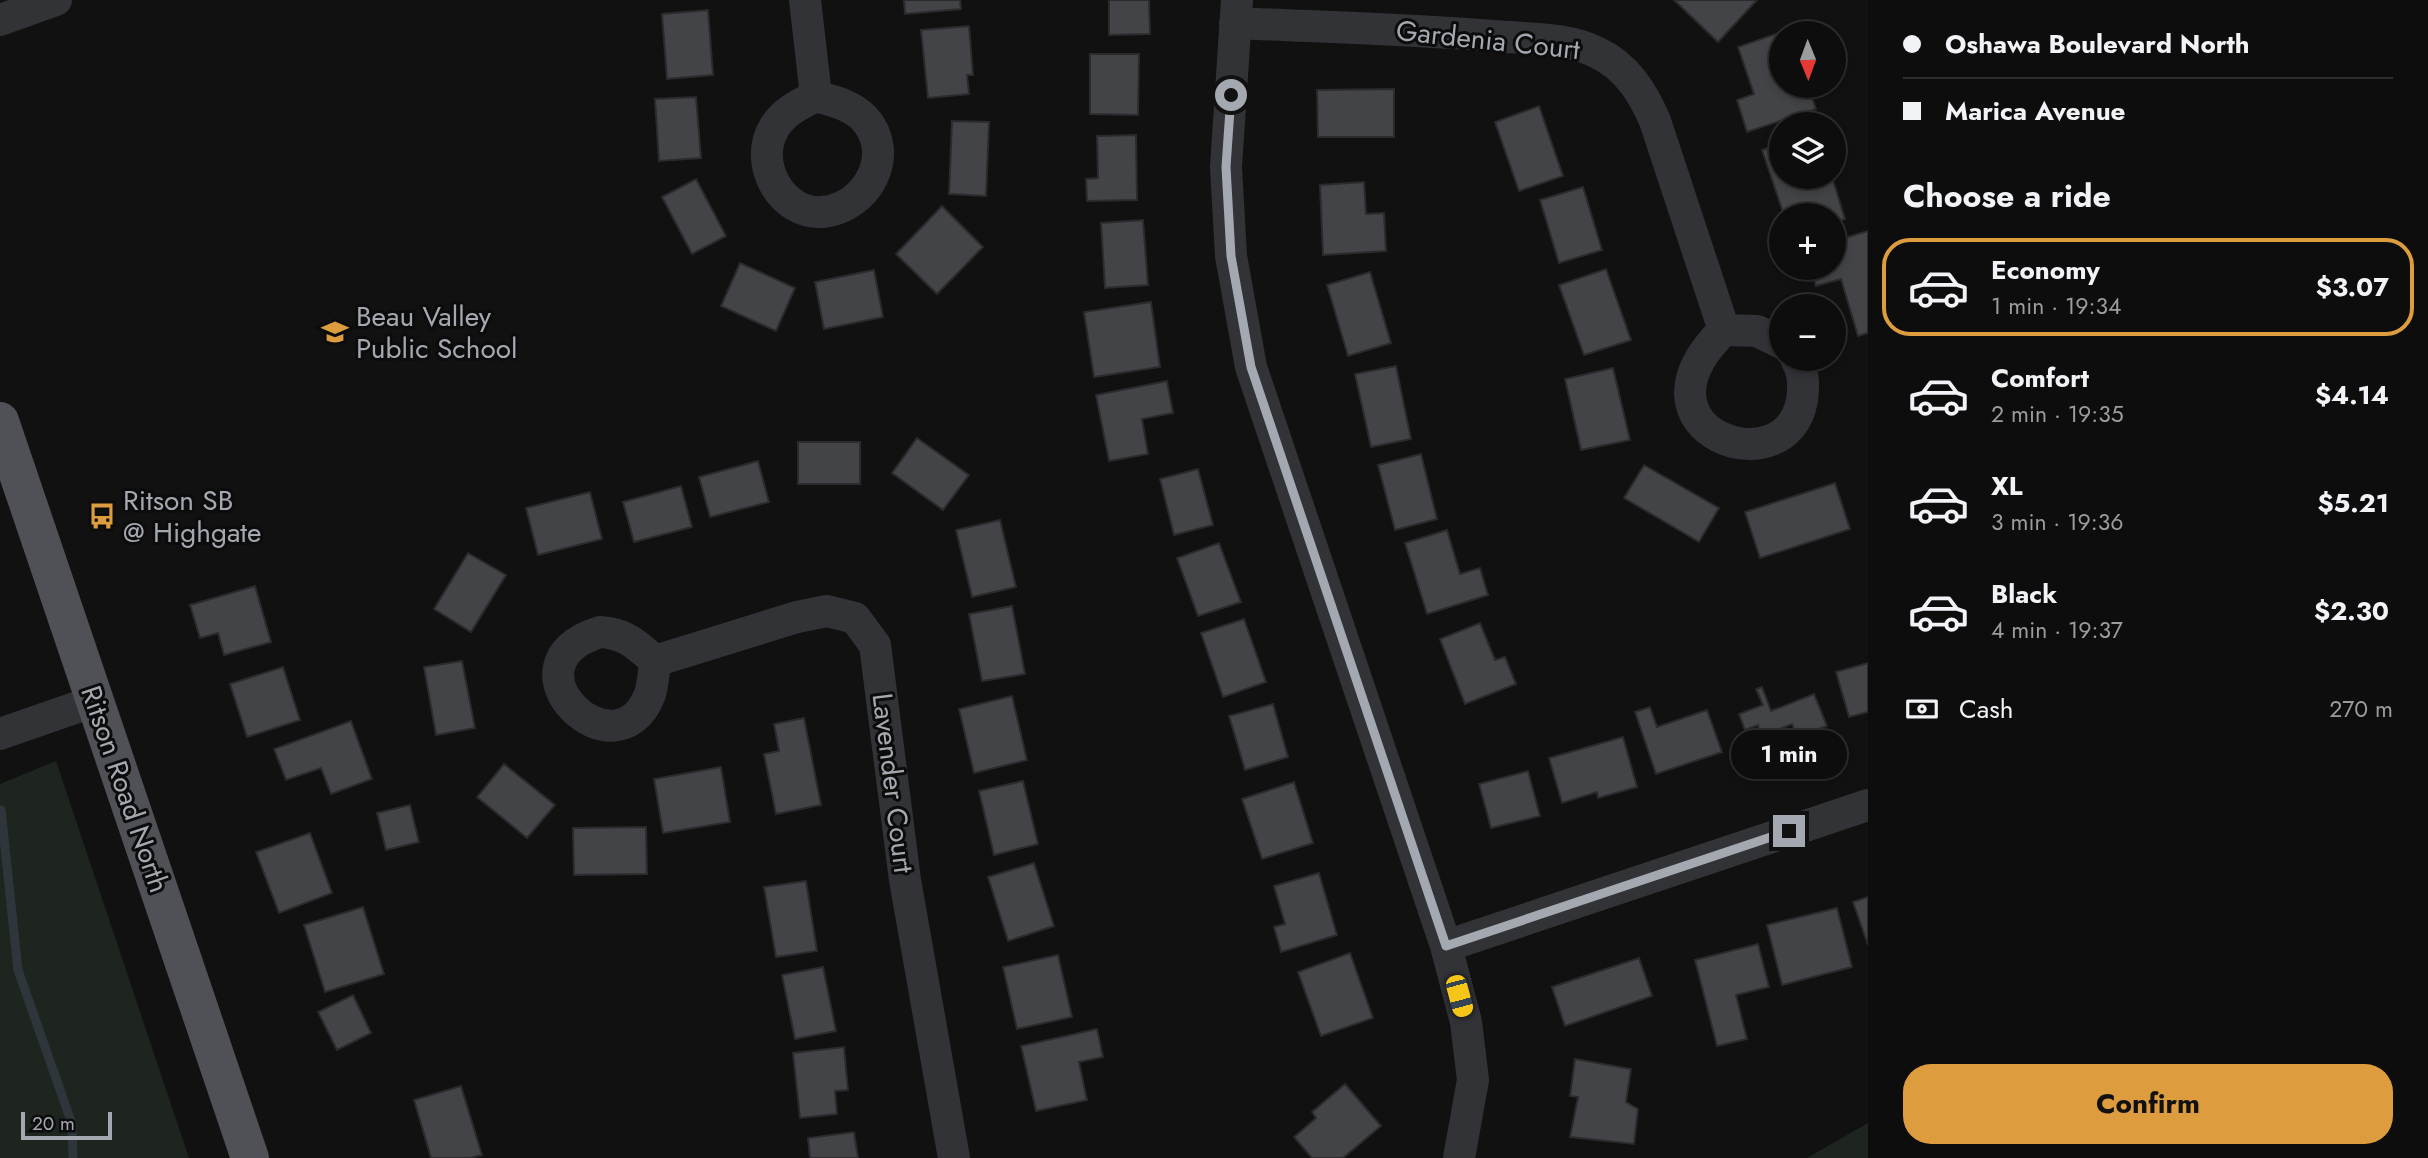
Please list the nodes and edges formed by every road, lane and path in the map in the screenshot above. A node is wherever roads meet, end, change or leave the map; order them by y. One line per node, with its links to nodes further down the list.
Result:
1 (56, 0): 4 (street)
2 (805, 0): 5 (street)
3 (1236, 12): 6 (street, Gardenia Court); 14 (street)
4 (0, 20)
5 (816, 96)
6 (1724, 330): 7 (street); 8 (street)
7 (1769, 337)
8 (1800, 371)
9 (0, 421): 11 (main road, Ritson Road North)
10 (655, 661): 16 (street, Lavender Court)
11 (95, 701): 12 (street); 15 (main road, Ritson Road North)
12 (0, 734)
13 (1868, 804): 14 (street)
14 (1446, 946): 17 (street)
15 (250, 1158)
16 (954, 1158)
17 (1459, 1158)

